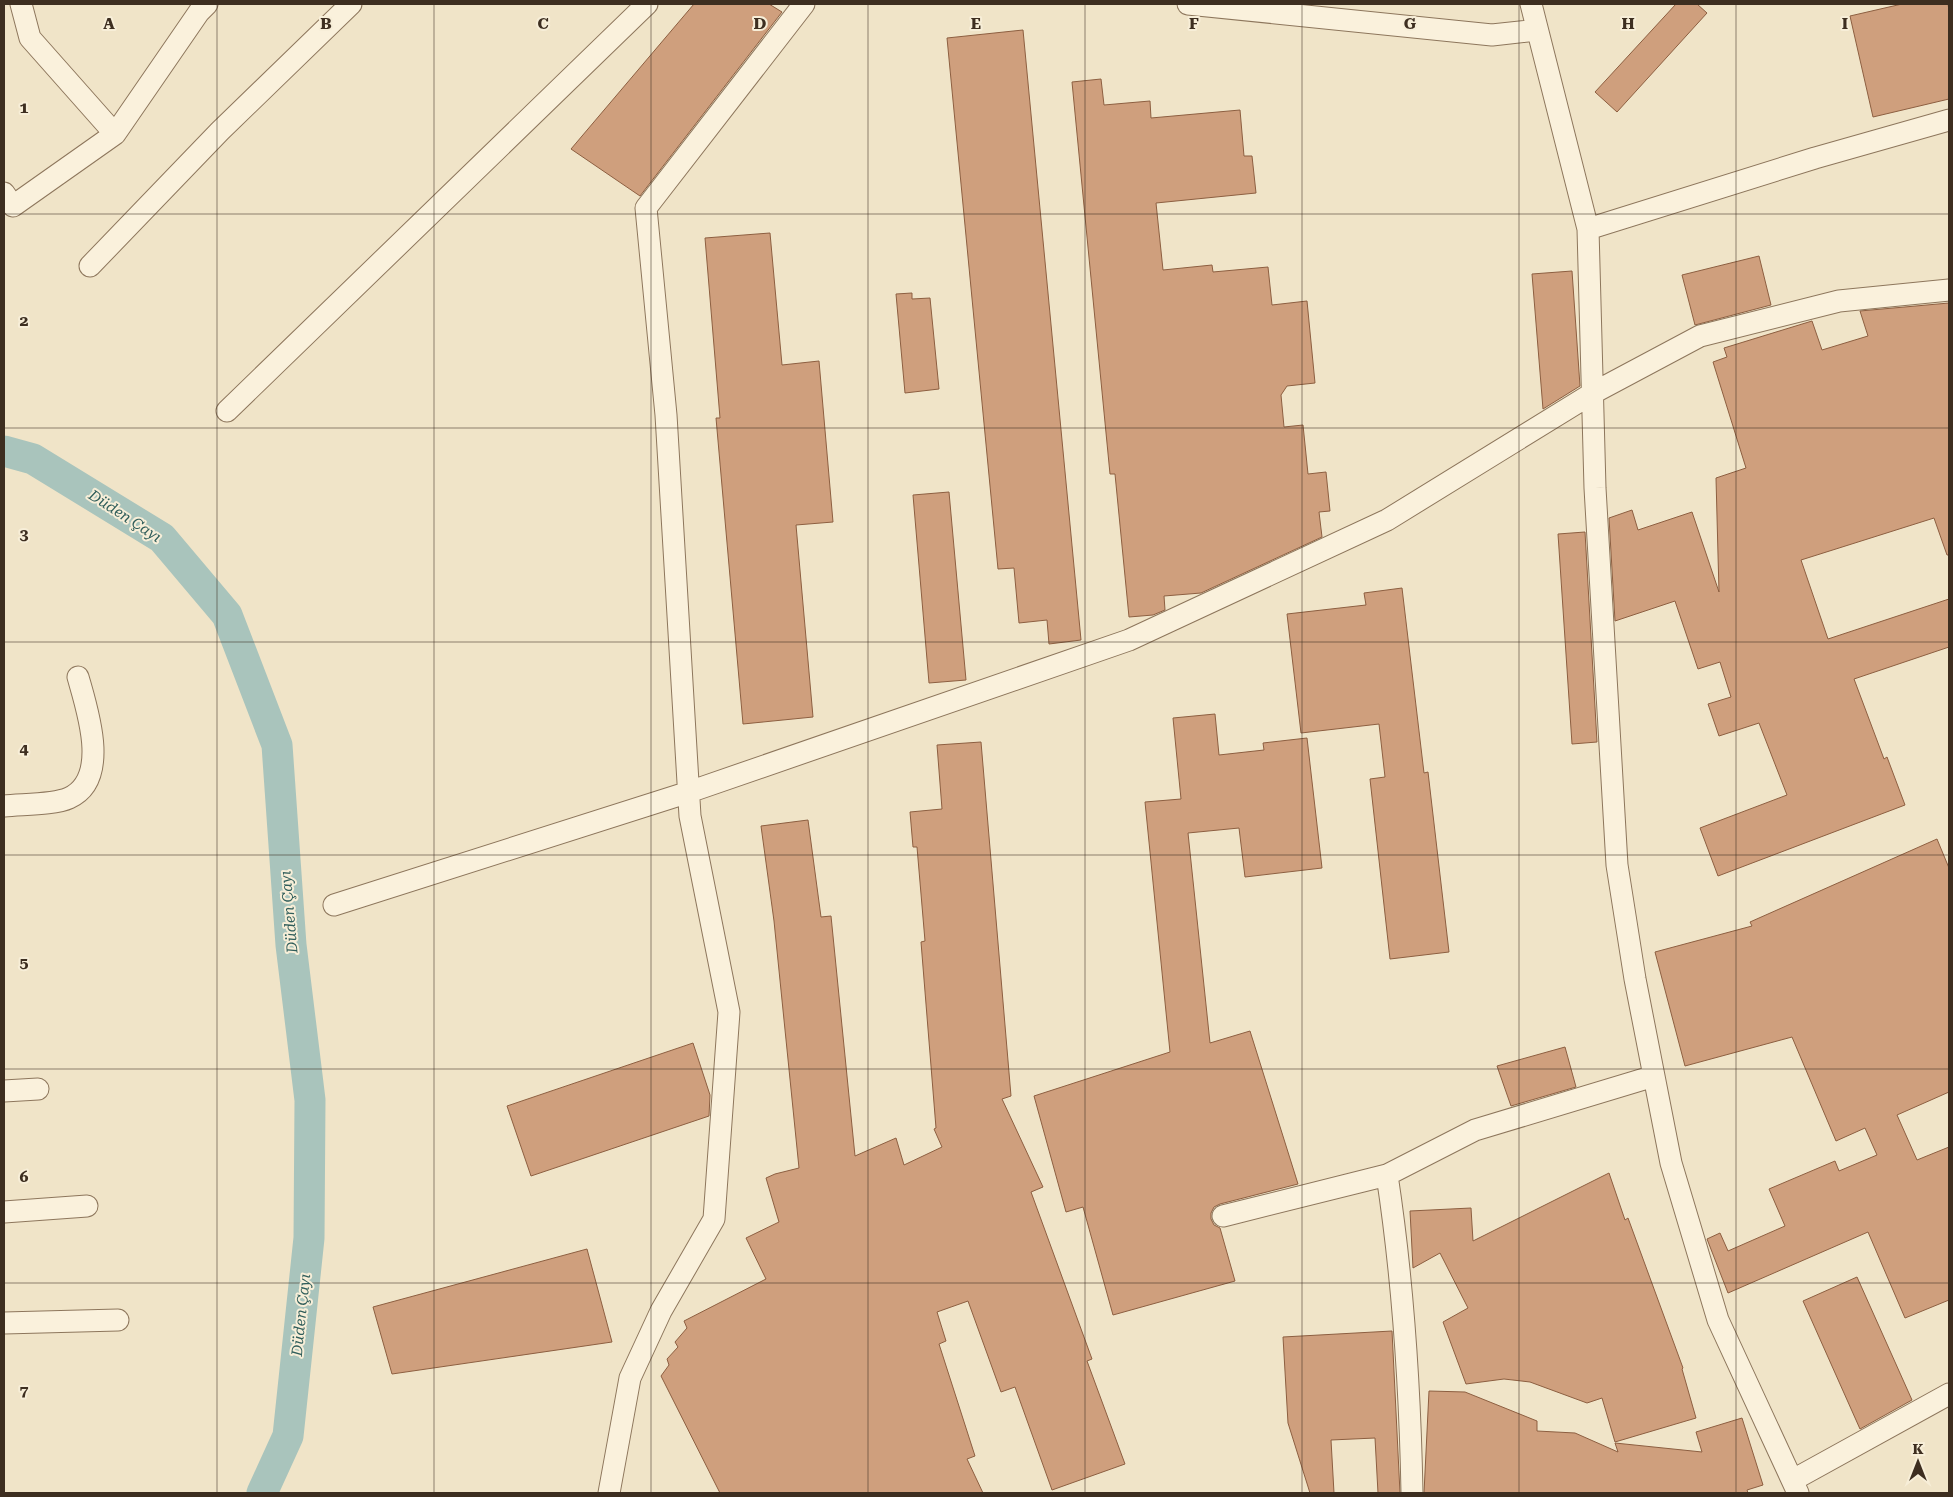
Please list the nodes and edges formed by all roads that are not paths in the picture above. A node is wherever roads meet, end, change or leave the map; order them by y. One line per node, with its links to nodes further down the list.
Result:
1 (21, 4): 10 (street)
2 (351, 4): 13 (street)
3 (647, 4): 16 (street)
4 (804, 4): 18 (street)
5 (1188, 4): 8 (street)
6 (1531, 4): 8 (street)
7 (199, 7): 10 (street)
8 (1537, 30): 12 (street)
9 (1949, 120): 12 (street)
10 (115, 134): 11 (street)
11 (4, 193)
12 (1588, 229): 15 (street)
13 (90, 266)
14 (1949, 290): 15 (street)
15 (1593, 393): 18 (street); 21 (street)
16 (227, 411)
17 (78, 677): 19 (street)
18 (689, 792): 20 (street); 32 (street)
19 (4, 806)
20 (334, 905)
21 (1654, 1076): 24 (street); 31 (street)
22 (38, 1088): 23 (street)
23 (4, 1091)
24 (1387, 1175): 27 (street); 33 (street)
25 (87, 1206): 26 (street)
26 (4, 1212)
27 (1223, 1216)
28 (118, 1320): 29 (street)
29 (4, 1323)
30 (1949, 1394): 31 (street)
31 (1795, 1487)
32 (609, 1493)
33 (1412, 1493)

